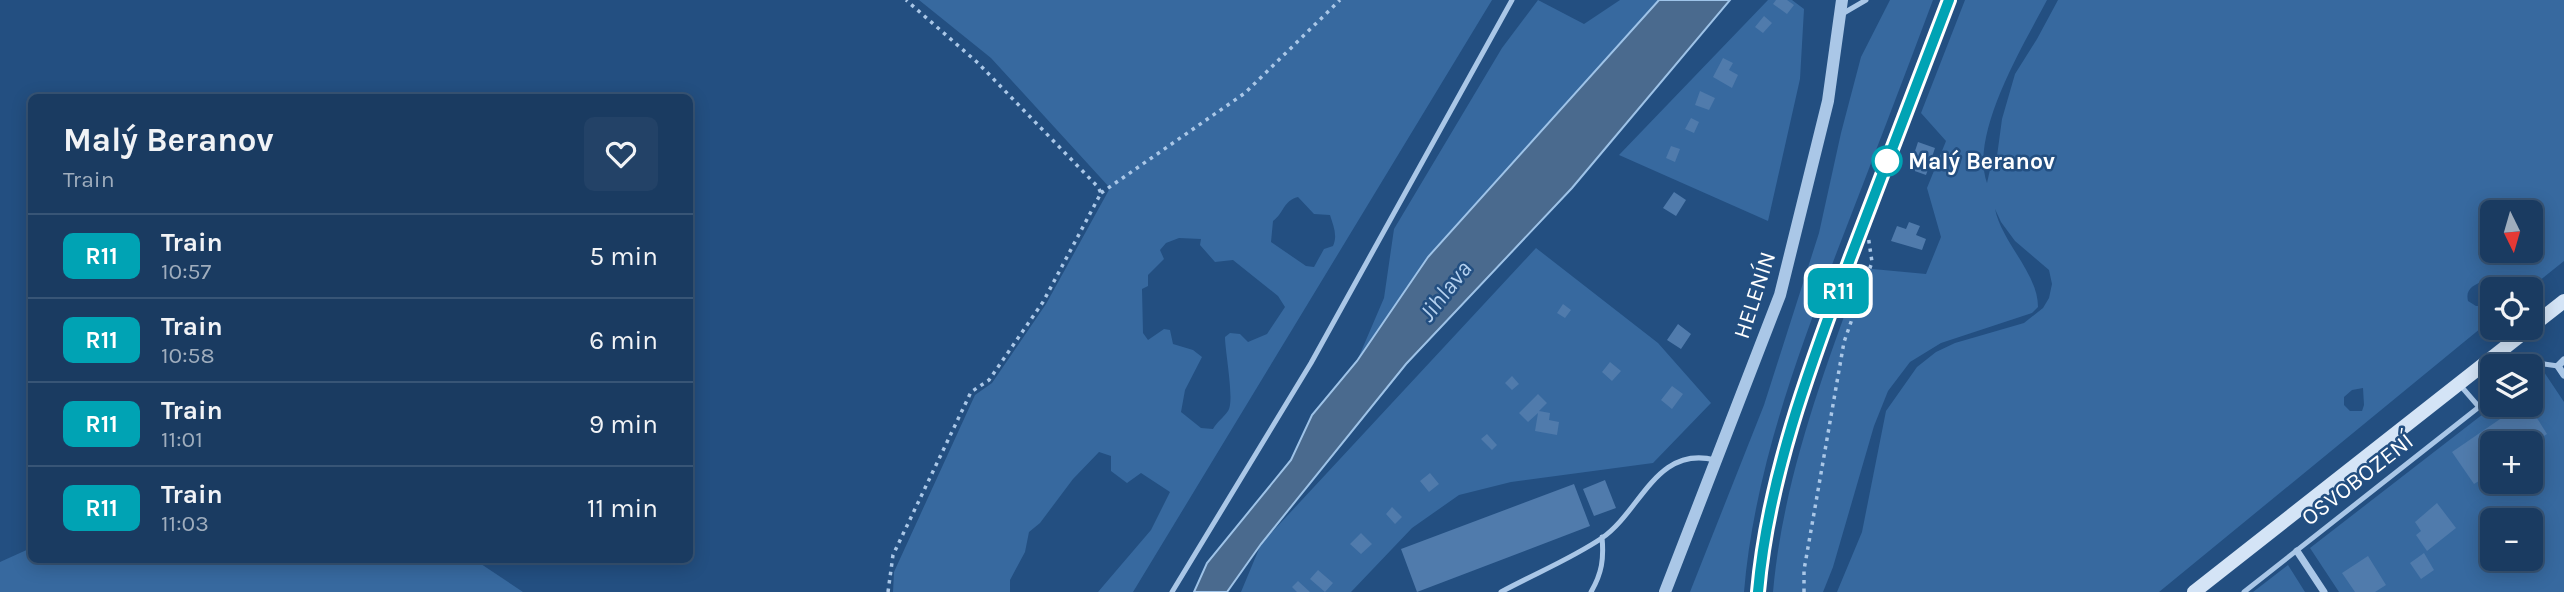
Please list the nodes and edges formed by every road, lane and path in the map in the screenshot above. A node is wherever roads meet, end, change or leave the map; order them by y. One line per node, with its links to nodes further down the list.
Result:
1 (906, 0): 7 (path)
2 (1340, 0): 7 (path)
3 (1512, 0): 19 (lane)
4 (1842, 0): 6 (street, HELENÍN)
5 (1866, 0): 6 (lane)
6 (1841, 14): 15 (street, HELENÍN)
7 (1101, 193): 18 (path)
8 (1868, 235): 23 (path)
9 (2564, 301): 13 (main road)
10 (2561, 363): 11 (lane); 12 (street)
11 (2543, 365)
12 (2564, 375)
13 (2459, 384): 14 (lane); 24 (main road)
14 (2479, 407): 17 (lane, OSVOBOZENÍ)
15 (1715, 460): 16 (lane); 22 (street, HELENÍN)
16 (1602, 537): 20 (lane); 21 (lane)
17 (2297, 551): 25 (lane); 26 (street, OSVOBOZENÍ)
18 (888, 592)
19 (1172, 592)
20 (1501, 592)
21 (1591, 592)
22 (1665, 592)
23 (1804, 592)
24 (2194, 592)
25 (2244, 592)
26 (2324, 592)

